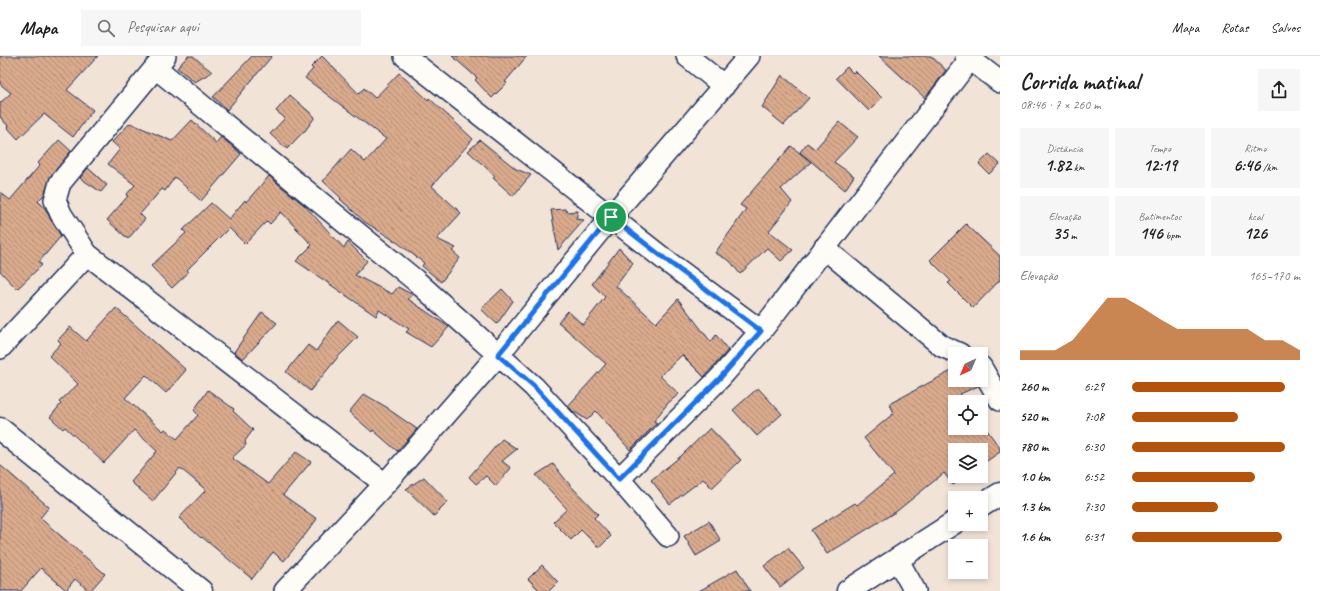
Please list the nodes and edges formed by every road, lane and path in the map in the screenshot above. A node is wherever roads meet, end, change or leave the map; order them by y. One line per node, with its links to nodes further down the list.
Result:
1 (405, 56): 8 (street)
2 (687, 56): 7 (street)
3 (749, 56): 7 (street)
4 (968, 58): 6 (street); 9 (street)
5 (160, 62): 10 (street); 14 (street)
6 (1000, 82)
7 (724, 86): 8 (street)
8 (611, 217): 11 (street); 14 (street)
9 (824, 248): 11 (street); 13 (street)
10 (88, 254): 12 (street); 19 (street)
11 (761, 331): 18 (street)
12 (0, 348)
13 (948, 349)
14 (498, 355): 18 (street); 19 (street)
15 (988, 379): 16 (street)
16 (1000, 400)
17 (0, 429): 25 (street)
18 (619, 479): 23 (street)
19 (385, 484): 26 (street)
20 (1000, 494): 21 (street)
21 (988, 502)
22 (948, 526): 24 (street)
23 (668, 536)
24 (897, 559): 27 (street); 28 (street)
25 (201, 591)
26 (284, 591)
27 (848, 591)
28 (916, 591)

